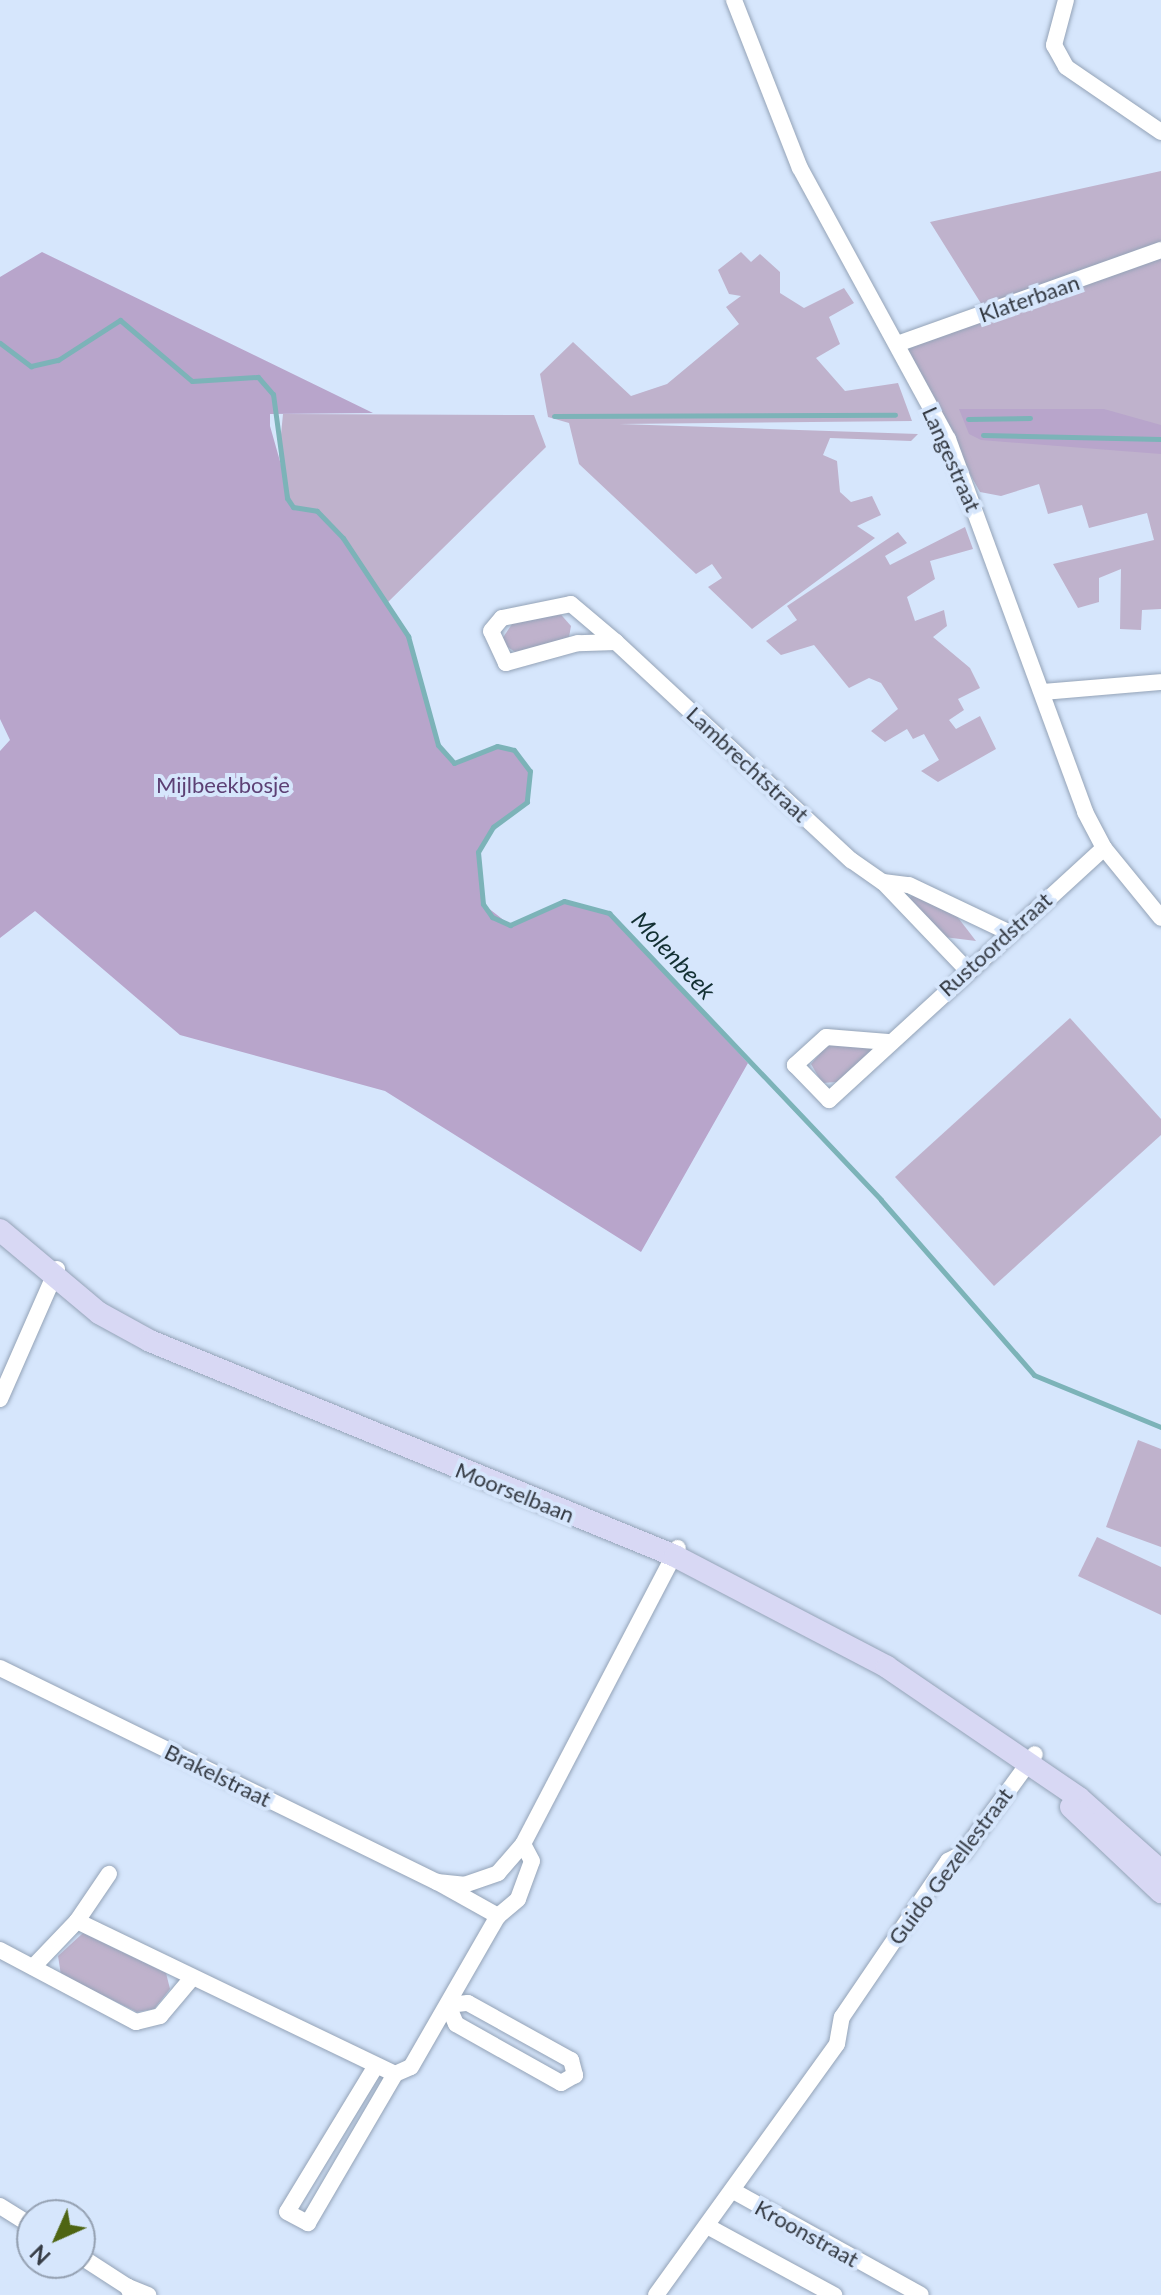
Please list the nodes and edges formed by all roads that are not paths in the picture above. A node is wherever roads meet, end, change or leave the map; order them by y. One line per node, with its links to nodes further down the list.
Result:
1 (734, 0): 5 (street, Langestraat)
2 (1066, 0): 3 (street)
3 (1161, 132)
4 (1161, 250): 5 (street, Klaterbaan)
5 (897, 344): 8 (street, Langestraat)
6 (616, 642): 6 (street, Lambrechtstraat); 10 (street, Lambrechtstraat)
7 (1161, 682): 8 (street)
8 (1042, 692): 9 (street, Langestraat)
9 (1104, 848): 11 (street, Langestraat); 12 (street, Rustoordstraat)
10 (883, 882): 12 (street, Lambrechtstraat); 13 (street, Lambrechtstraat)
11 (1161, 918)
12 (1008, 932): 13 (street, Rustoordstraat)
13 (966, 969): 14 (street, Rustoordstraat)
14 (888, 1042): 14 (street, Rustoordstraat)
15 (0, 1230): 16 (main road, Moorselbaan)
16 (54, 1273): 17 (street); 18 (main road, Moorselbaan)
17 (0, 1399)
18 (676, 1552): 20 (main road, Moorselbaan); 22 (street, Brakelstraat)
19 (0, 1668): 25 (street, Brakelstraat)
20 (1032, 1758): 21 (main road, Moorselbaan); 35 (street, Guido Gezellestraat)
21 (1075, 1802): 23 (main road, Moorselbaan); 26 (main road, Moorselbaan)
22 (523, 1844): 25 (street, Brakelstraat); 27 (street)
23 (1161, 1871)
24 (109, 1874): 28 (street)
25 (437, 1882): 27 (street, Brakelstraat)
26 (1161, 1892)
27 (498, 1916): 32 (street)
28 (77, 1921): 30 (street); 31 (street)
29 (0, 1950): 30 (street)
30 (33, 1967): 31 (street)
31 (192, 1978): 33 (street)
32 (448, 2005): 32 (street); 34 (street)
33 (374, 2069): 34 (street); 34 (street)
34 (395, 2074)
35 (737, 2193): 36 (street, Guido Gezellestraat); 38 (street, Kroonstraat)
36 (707, 2226): 41 (street, Guido Gezellestraat); 42 (street, Kroonstraat)
37 (96, 2267): 39 (street)
38 (892, 2279): 43 (street); 44 (street, Kroonstraat)
39 (130, 2291): 40 (street)
40 (148, 2295)
41 (656, 2295)
42 (834, 2295)
43 (883, 2295)
44 (921, 2295)

